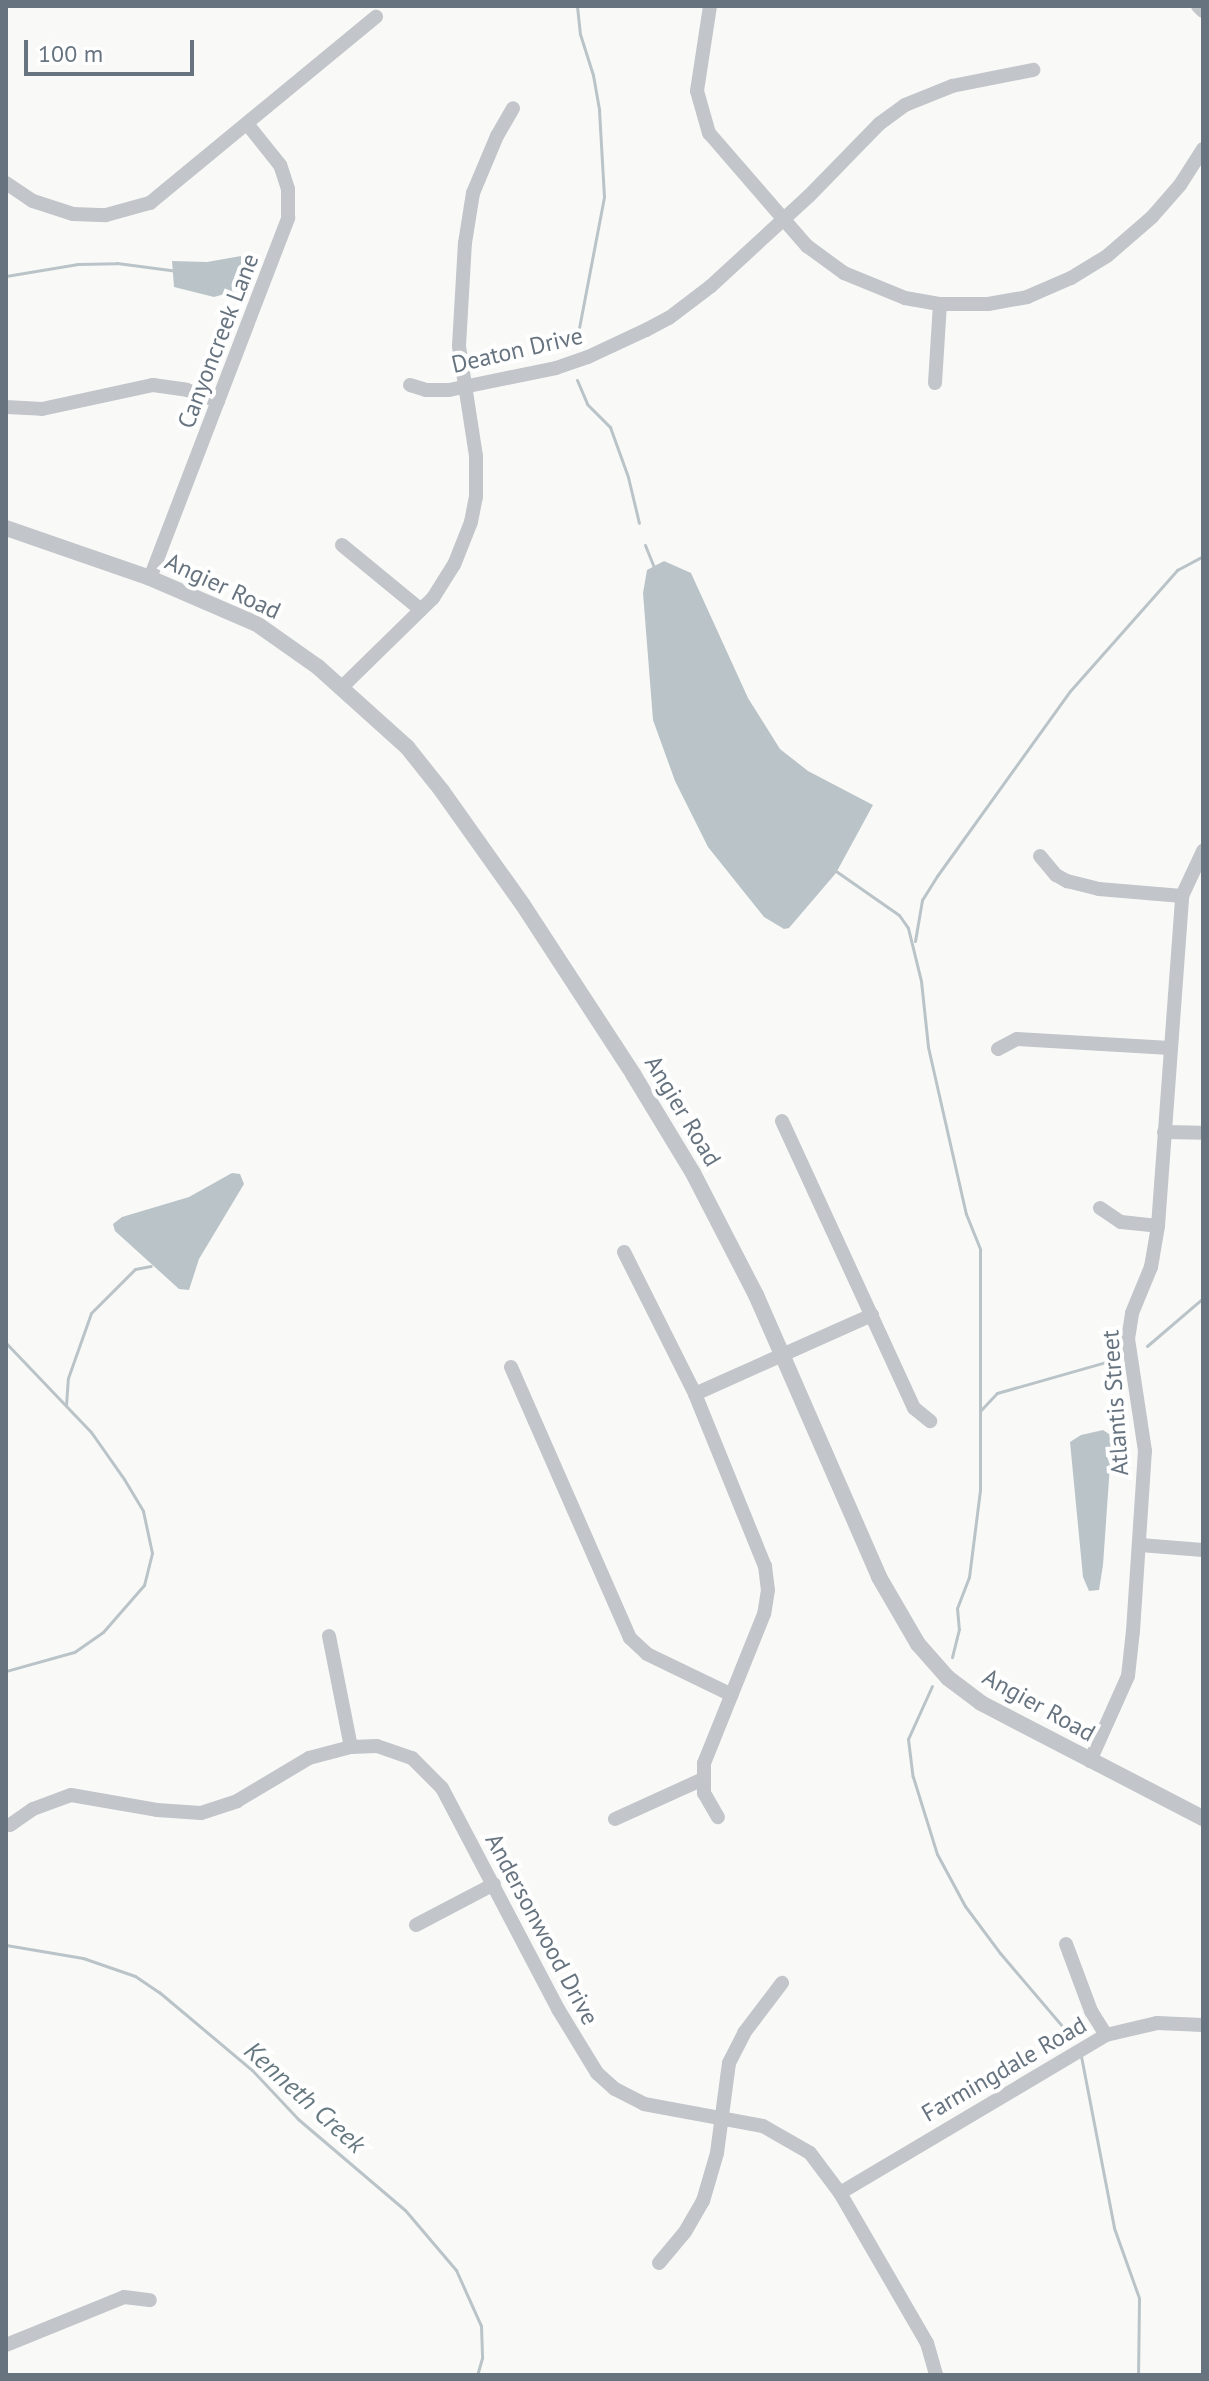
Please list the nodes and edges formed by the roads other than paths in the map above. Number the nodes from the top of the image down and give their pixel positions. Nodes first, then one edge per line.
1 (710, 6) edge
2 (1198, 6) edge
3 (1203, 11) edge
4 (376, 17) dead end
5 (1033, 70) dead end
6 (513, 108) dead end
7 (248, 125) junction
8 (1203, 149) edge
9 (6, 183) edge
10 (782, 221) junction
11 (940, 304) junction
12 (935, 383) dead end
13 (410, 385) dead end
14 (463, 388) junction
15 (218, 401) junction
16 (6, 407) edge
17 (6, 528) edge
18 (342, 545) dead end
19 (150, 578) junction
20 (421, 610) junction
21 (342, 687) junction
22 (1203, 851) edge
23 (1040, 856) dead end
24 (1182, 896) junction
25 (1170, 1048) junction
26 (998, 1049) dead end
27 (782, 1121) dead end
28 (1164, 1132) junction
29 (1203, 1133) edge
30 (1100, 1208) dead end
31 (1158, 1226) junction
32 (624, 1252) dead end
33 (872, 1315) junction
34 (783, 1355) junction
35 (511, 1367) dead end
36 (695, 1394) junction
37 (930, 1421) dead end
38 (1140, 1545) junction
39 (1203, 1550) edge
40 (329, 1636) dead end
41 (732, 1695) junction
42 (351, 1747) junction
43 (1090, 1761) junction
44 (703, 1779) junction
45 (718, 1817) dead end
46 (1203, 1818) edge
47 (615, 1819) dead end
48 (10, 1825) dead end
49 (494, 1884) junction
50 (416, 1925) dead end
51 (1066, 1944) dead end
52 (782, 1983) dead end
53 (1203, 2025) edge
54 (1106, 2035) junction
55 (722, 2117) junction
56 (840, 2193) junction
57 (659, 2263) dead end
58 (150, 2300) dead end
59 (6, 2345) edge
60 (936, 2375) edge

1 - 10 street
2 - 3 street
4 - 7 street
5 - 10 street, Deaton Drive
6 - 14 street
7 - 9 street
7 - 15 street, Canyoncreek Lane
8 - 11 street
10 - 11 street
10 - 14 street, Deaton Drive
11 - 12 street
13 - 14 street, Deaton Drive
14 - 20 street
15 - 16 street
15 - 19 street, Canyoncreek Lane
17 - 19 street, Angier Road
18 - 20 street
19 - 21 street, Angier Road
20 - 21 street
21 - 34 street, Angier Road
22 - 24 street, Atlantis Street
23 - 24 street
24 - 25 street, Atlantis Street
25 - 26 street
25 - 28 street, Atlantis Street
27 - 33 street
28 - 29 street
28 - 31 street, Atlantis Street
30 - 31 street
31 - 38 street, Atlantis Street
32 - 36 street
33 - 34 street
33 - 37 street
34 - 36 street
34 - 43 street, Angier Road
35 - 41 street
36 - 41 street
38 - 39 street
38 - 43 street, Atlantis Street
40 - 42 street
41 - 44 street
42 - 48 street, Andersonwood Drive
42 - 49 street, Andersonwood Drive
43 - 46 street, Angier Road
44 - 45 street
44 - 47 street
49 - 50 street
49 - 55 street, Andersonwood Drive
51 - 54 street
52 - 55 street
53 - 54 street, Farmingdale Road
54 - 56 street, Farmingdale Road
55 - 56 street, Andersonwood Drive
55 - 57 street
56 - 60 street, Andersonwood Drive
58 - 59 street

